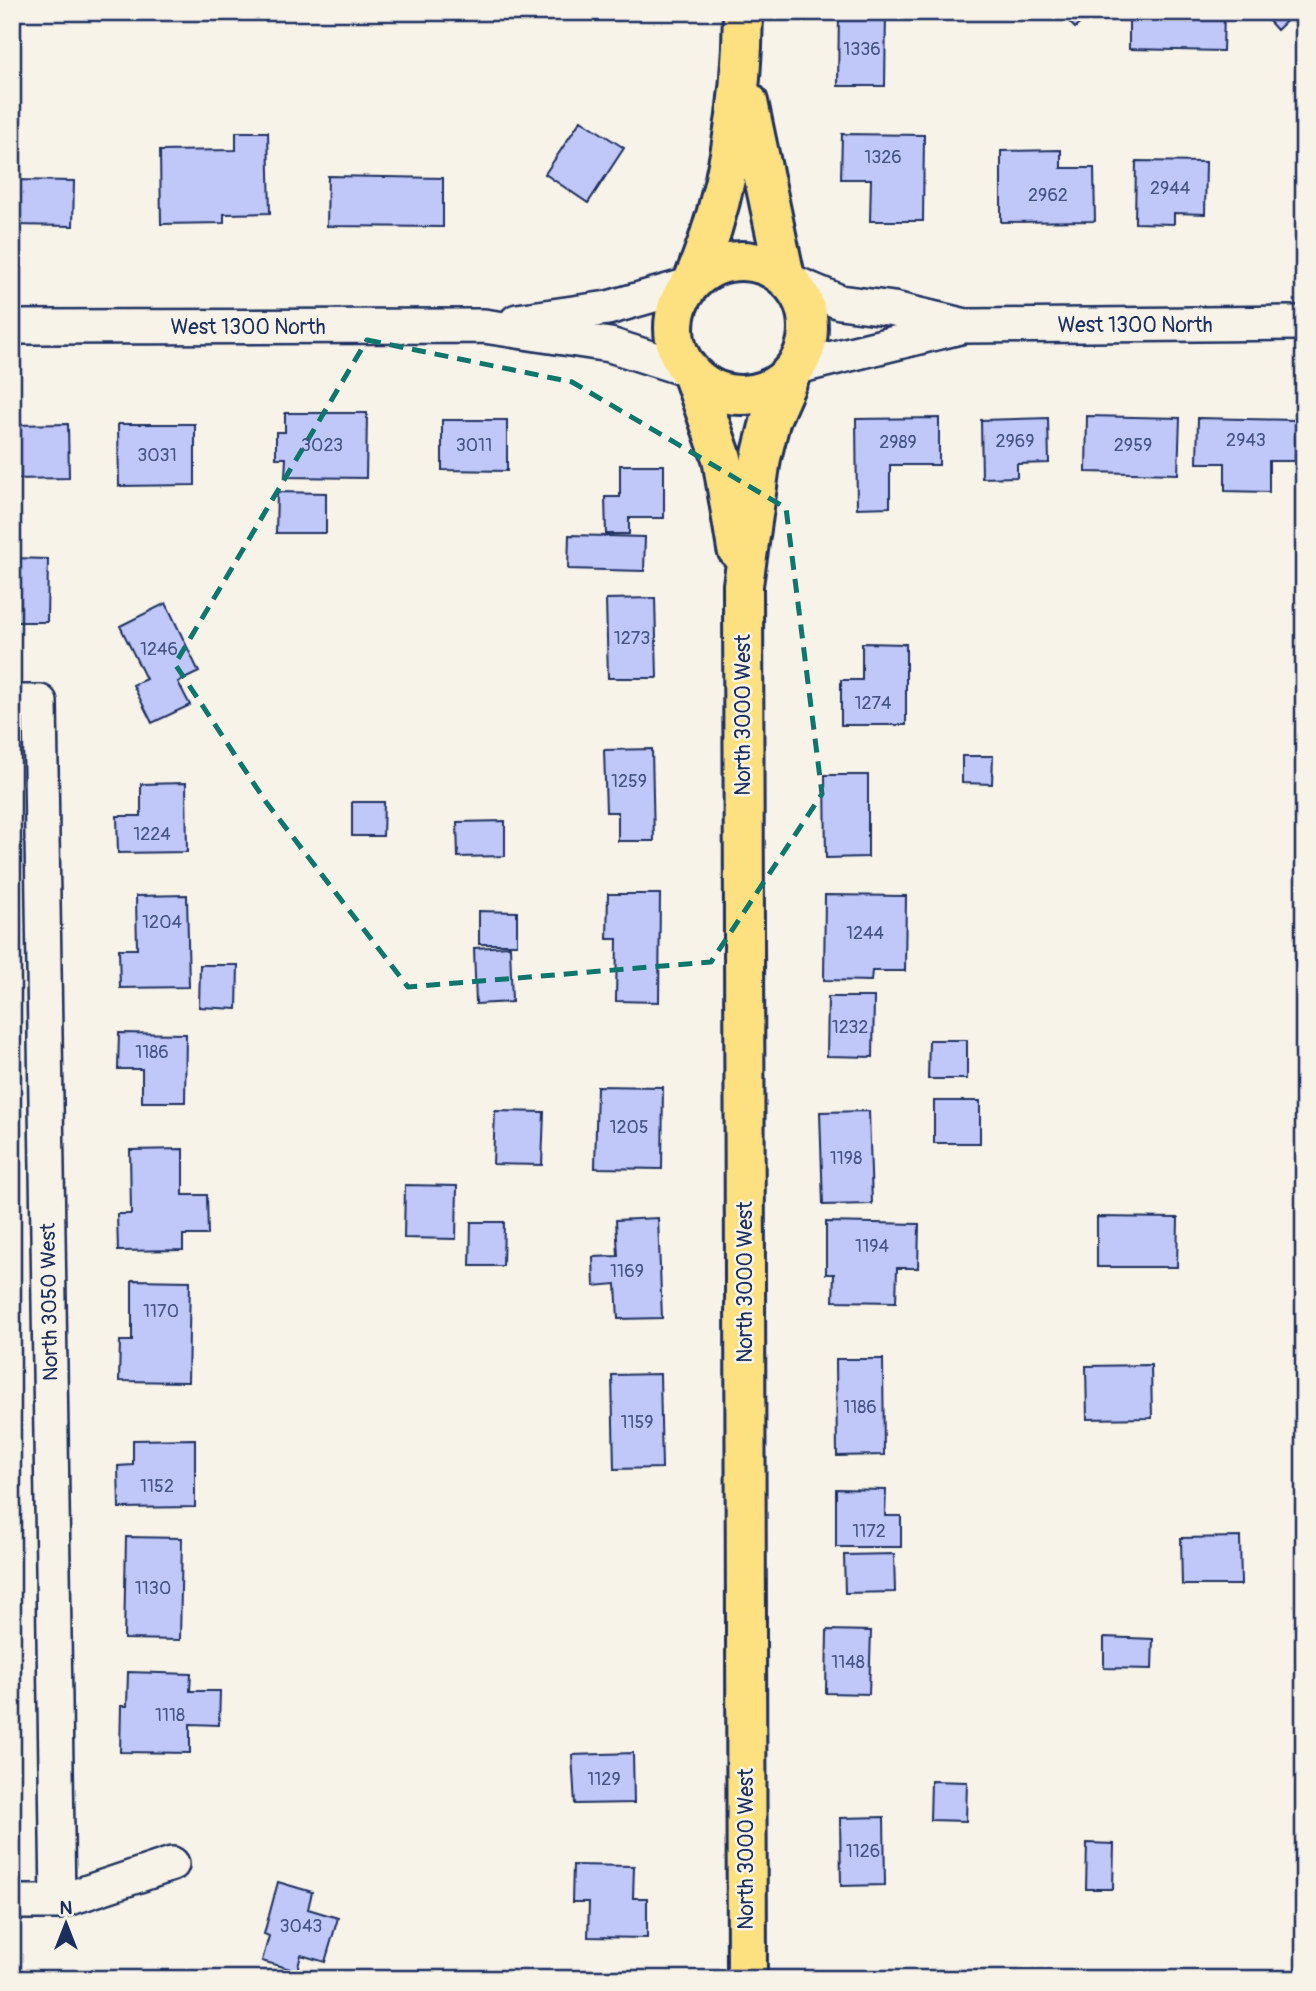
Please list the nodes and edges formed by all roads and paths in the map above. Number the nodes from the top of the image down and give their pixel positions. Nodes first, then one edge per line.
1 (743, 12) edge
2 (742, 69) junction
3 (787, 279) junction
4 (692, 282) junction
5 (1304, 323) edge
6 (484, 326) junction
7 (966, 326) junction
8 (12, 327) edge
9 (793, 371) junction
10 (691, 373) junction
11 (743, 585) junction
12 (26, 702) edge
13 (172, 1864) dead end
14 (12, 1902) edge
15 (58, 1902) junction
16 (747, 1979) edge

1 - 2 main road
2 - 3 main road
2 - 4 main road
3 - 4 main road
3 - 7 street, West 1300 North
3 - 9 main road
4 - 6 street, West 1300 North
4 - 10 main road
5 - 7 street, West 1300 North
6 - 8 street, West 1300 North
6 - 10 street, West 1300 North
7 - 9 street, West 1300 North
9 - 10 main road
9 - 11 main road, North 3000 West
10 - 11 main road, North 3000 West
11 - 16 main road, North 3000 West
12 - 15 street, North 3050 West
13 - 15 street
14 - 15 street

